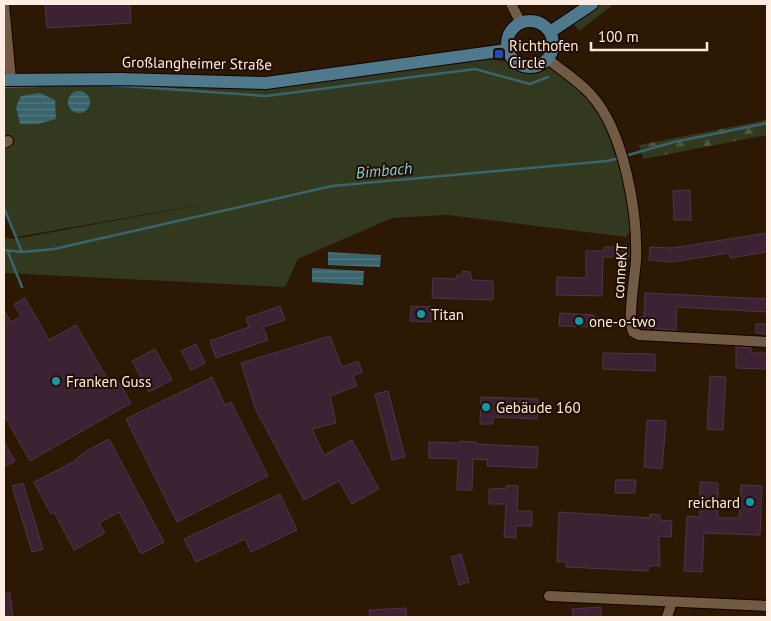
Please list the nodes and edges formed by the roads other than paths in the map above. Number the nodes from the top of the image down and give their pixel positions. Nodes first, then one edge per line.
1 (4, 4) edge
2 (511, 4) edge
3 (592, 4) edge
4 (521, 22) junction
5 (550, 32) junction
6 (507, 50) junction
7 (548, 59) junction
8 (7, 80) edge
9 (767, 342) edge
10 (549, 596) dead end
11 (672, 602) junction
12 (767, 606) edge
13 (667, 617) edge

1 - 8 street
2 - 4 street
3 - 5 main road
4 - 5 main road
4 - 6 main road
5 - 7 main road
6 - 7 main road
6 - 8 main road, Großlangheimer Straße
7 - 9 street, conneKT
10 - 11 street
11 - 12 street
11 - 13 street

